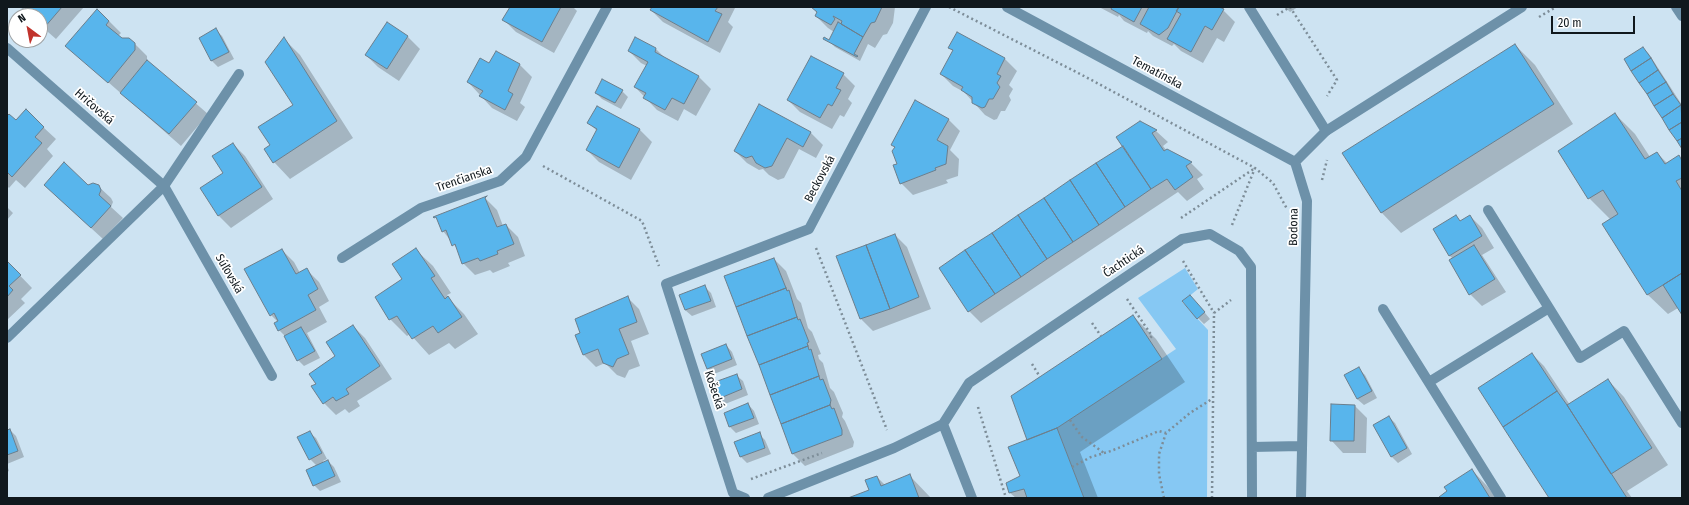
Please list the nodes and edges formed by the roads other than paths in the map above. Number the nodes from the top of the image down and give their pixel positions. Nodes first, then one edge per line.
1 (607, 7) edge
2 (926, 7) edge
3 (1007, 7) edge
4 (1249, 7) edge
5 (1522, 7) edge
6 (1676, 7) edge
7 (1682, 16) edge
8 (7, 48) edge
9 (239, 74) dead end
10 (1326, 131) junction
11 (1295, 162) junction
12 (164, 186) junction
13 (1488, 210) dead end
14 (342, 258) dead end
15 (666, 284) joint
16 (1549, 308) junction
17 (1383, 309) dead end
18 (7, 338) edge
19 (272, 376) dead end
20 (1429, 382) junction
21 (1682, 423) edge
22 (943, 424) junction
23 (1301, 446) junction
24 (1252, 447) junction
25 (745, 498) edge
26 (768, 498) edge
27 (972, 498) edge
28 (1252, 498) edge
29 (1301, 498) edge
30 (1501, 498) edge

1 - 14 street, Trenčianska
2 - 15 street, Beckovská
3 - 11 street, Tematínska
4 - 10 street
5 - 10 street
6 - 7 street
8 - 12 street, Hričovská
9 - 12 street
10 - 11 street
11 - 23 street, Bodona
12 - 18 street
12 - 19 street, Súľovská
13 - 16 street
15 - 25 street, Košecká
16 - 20 street
16 - 21 street
17 - 20 street
20 - 30 street
22 - 24 street, Čachtická
22 - 26 street
22 - 27 street
23 - 24 street
23 - 29 street, Bodona
24 - 28 street, Čachtická

